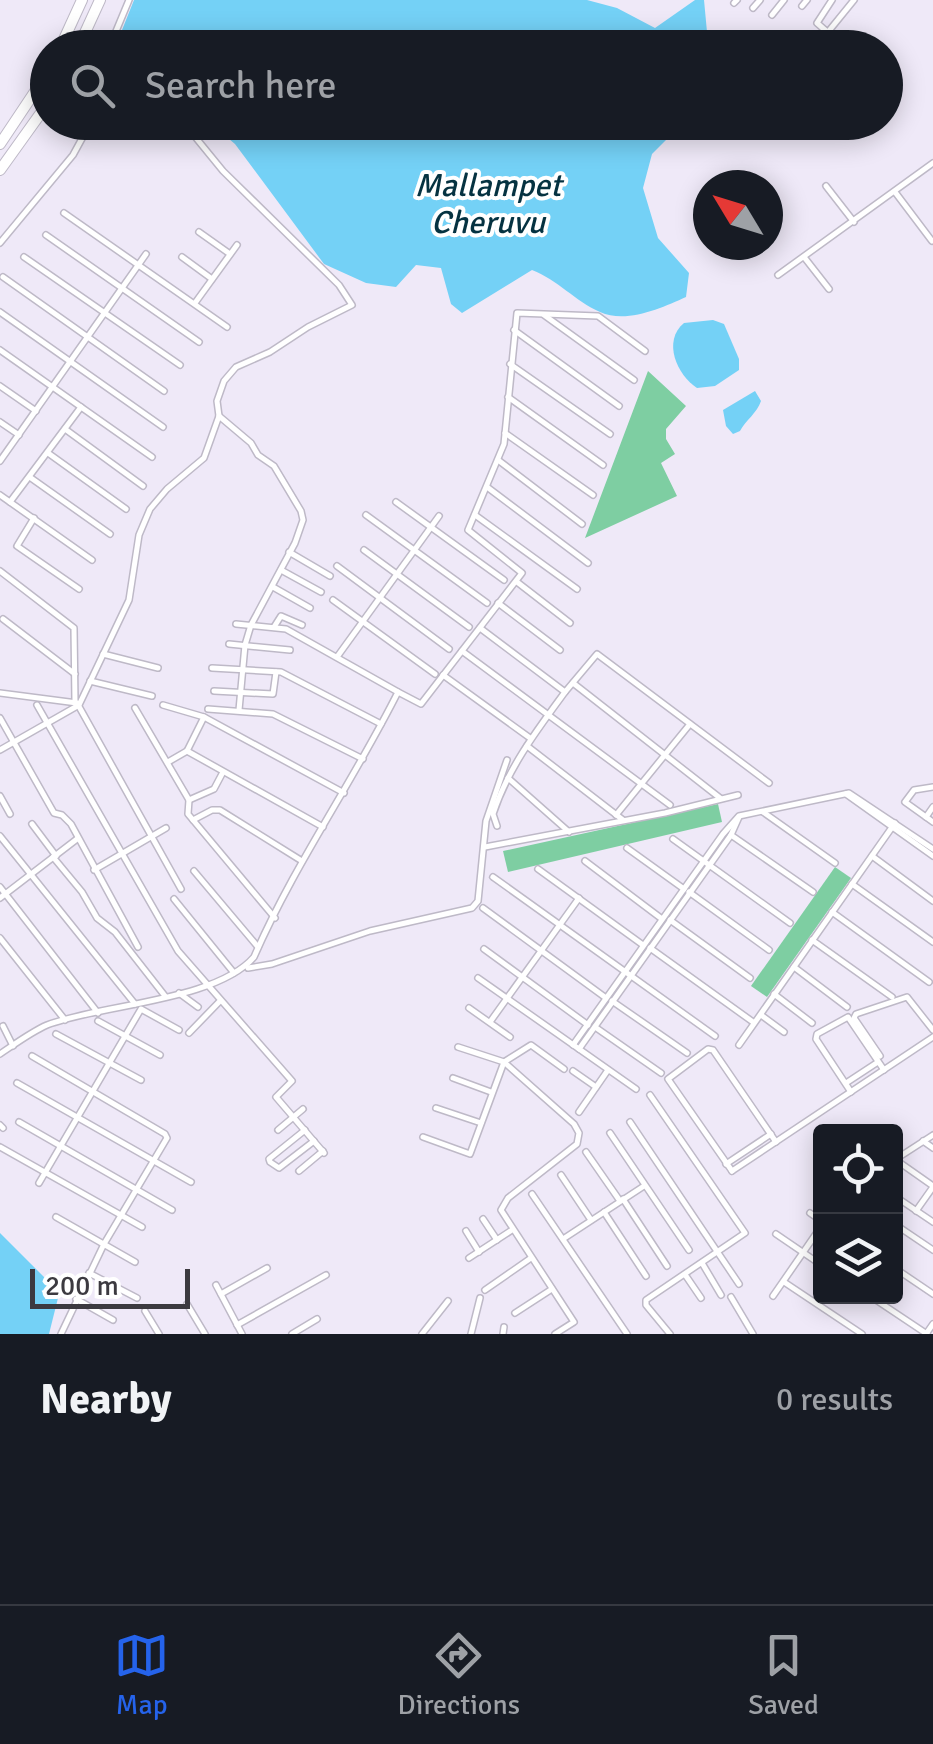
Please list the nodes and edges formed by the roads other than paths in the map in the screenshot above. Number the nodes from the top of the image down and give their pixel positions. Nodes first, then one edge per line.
1 (82, 0) edge
2 (100, 0) edge
3 (129, 0) edge
4 (760, 0) edge
5 (784, 0) edge
6 (807, 0) edge
7 (832, 0) edge
8 (854, 0) edge
9 (802, 6) dead end
10 (753, 8) dead end
11 (772, 15) dead end
12 (68, 30) edge
13 (86, 30) edge
14 (115, 30) edge
15 (824, 30) edge
16 (830, 30) edge
17 (30, 99) edge
18 (30, 128) edge
19 (81, 140) edge
20 (198, 140) edge
21 (0, 144) edge
22 (933, 163) edge
23 (0, 170) edge
24 (826, 186) dead end
25 (896, 192) junction
26 (64, 213) dead end
27 (854, 222) junction
28 (199, 232) dead end
29 (46, 235) dead end
30 (932, 241) edge
31 (0, 243) edge
32 (237, 245) dead end
33 (146, 254) dead end
34 (230, 254) junction
35 (24, 257) dead end
36 (182, 257) dead end
37 (804, 257) junction
38 (139, 264) junction
39 (778, 276) dead end
40 (3, 277) dead end
41 (212, 278) junction
42 (121, 289) junction
43 (829, 290) dead end
44 (194, 303) junction
45 (0, 312) edge
46 (105, 312) junction
47 (542, 314) junction
48 (228, 327) dead end
49 (514, 330) junction
50 (87, 338) junction
51 (199, 342) dead end
52 (0, 350) edge
53 (646, 351) dead end
54 (71, 361) junction
55 (510, 364) junction
56 (180, 365) dead end
57 (634, 380) dead end
58 (0, 386) edge
59 (52, 387) junction
60 (164, 391) dead end
61 (508, 396) junction
62 (619, 406) dead end
63 (80, 407) junction
64 (36, 411) junction
65 (219, 416) junction
66 (0, 422) edge
67 (163, 426) dead end
68 (65, 429) junction
69 (505, 433) junction
70 (610, 434) dead end
71 (19, 435) junction
72 (48, 453) junction
73 (152, 457) dead end
74 (498, 460) junction
75 (0, 461) edge
76 (603, 465) dead end
77 (30, 478) junction
78 (143, 486) dead end
79 (487, 487) junction
80 (0, 495) edge
81 (593, 495) dead end
82 (10, 502) junction
83 (396, 502) dead end
84 (126, 509) dead end
85 (366, 515) dead end
86 (475, 515) junction
87 (439, 516) dead end
88 (34, 518) junction
89 (582, 524) dead end
90 (431, 527) junction
91 (110, 534) dead end
92 (364, 550) dead end
93 (414, 550) junction
94 (289, 552) junction
95 (92, 560) dead end
96 (588, 562) dead end
97 (338, 566) dead end
98 (281, 570) junction
99 (0, 572) edge
100 (397, 573) junction
101 (330, 576) dead end
102 (504, 580) dead end
103 (516, 581) junction
104 (273, 587) junction
105 (79, 589) dead end
106 (577, 589) dead end
107 (321, 592) dead end
108 (379, 598) junction
109 (333, 600) dead end
110 (487, 603) dead end
111 (498, 604) junction
112 (310, 608) dead end
113 (3, 619) dead end
114 (362, 620) junction
115 (570, 623) dead end
116 (236, 624) dead end
117 (251, 624) junction
118 (302, 626) dead end
119 (274, 627) junction
120 (469, 627) dead end
121 (480, 628) junction
122 (228, 644) dead end
123 (244, 645) junction
124 (448, 649) dead end
125 (290, 650) dead end
126 (560, 650) dead end
127 (462, 651) junction
128 (104, 654) junction
129 (337, 657) junction
130 (158, 668) dead end
131 (212, 668) dead end
132 (242, 670) junction
133 (276, 671) junction
134 (75, 674) junction
135 (435, 674) dead end
136 (443, 675) junction
137 (90, 681) junction
138 (572, 683) junction
139 (214, 691) dead end
140 (239, 692) junction
141 (398, 692) junction
142 (565, 692) junction
143 (0, 693) edge
144 (152, 696) dead end
145 (77, 703) junction
146 (38, 705) dead end
147 (163, 705) dead end
148 (135, 708) dead end
149 (208, 709) dead end
150 (239, 710) junction
151 (548, 715) junction
152 (204, 717) junction
153 (0, 718) edge
154 (49, 723) junction
155 (382, 724) junction
156 (690, 724) junction
157 (531, 738) junction
158 (14, 742) junction
159 (527, 746) junction
160 (0, 750) edge
161 (186, 751) junction
162 (665, 755) junction
163 (363, 759) junction
164 (507, 760) dead end
165 (168, 762) junction
166 (223, 772) junction
167 (508, 778) junction
168 (769, 783) dead end
169 (642, 784) junction
170 (933, 787) edge
171 (344, 793) junction
172 (738, 795) dead end
173 (0, 796) edge
174 (721, 799) junction
175 (188, 800) junction
176 (670, 805) dead end
177 (933, 807) edge
178 (763, 812) junction
179 (10, 814) dead end
180 (616, 815) junction
181 (739, 816) junction
182 (926, 817) junction
183 (193, 820) junction
184 (624, 821) junction
185 (933, 822) edge
186 (32, 824) dead end
187 (894, 825) junction
188 (497, 826) dead end
189 (323, 827) junction
190 (166, 828) dead end
191 (569, 832) junction
192 (730, 834) junction
193 (0, 836) edge
194 (152, 836) junction
195 (673, 838) dead end
196 (77, 839) junction
197 (486, 848) junction
198 (628, 848) dead end
199 (933, 852) edge
200 (122, 853) junction
201 (54, 856) junction
202 (872, 856) junction
203 (584, 860) dead end
204 (302, 861) junction
205 (706, 862) junction
206 (835, 863) dead end
207 (538, 869) dead end
208 (94, 870) junction
209 (194, 871) dead end
210 (30, 875) junction
211 (493, 877) dead end
212 (852, 884) junction
213 (0, 888) edge
214 (182, 890) dead end
215 (687, 890) junction
216 (812, 892) dead end
217 (3, 896) edge
218 (580, 898) junction
219 (174, 899) dead end
220 (933, 901) edge
221 (483, 908) dead end
222 (832, 912) junction
223 (275, 918) junction
224 (666, 919) junction
225 (790, 923) dead end
226 (560, 925) junction
227 (0, 938) edge
228 (812, 940) junction
229 (933, 942) edge
230 (647, 946) junction
231 (138, 947) dead end
232 (258, 947) junction
233 (484, 949) dead end
234 (769, 950) dead end
235 (542, 951) junction
236 (794, 967) junction
237 (244, 968) junction
238 (234, 973) junction
239 (628, 974) junction
240 (524, 977) junction
241 (478, 978) dead end
242 (750, 978) dead end
243 (929, 982) dead end
244 (206, 986) junction
245 (179, 993) junction
246 (774, 994) junction
247 (165, 996) junction
248 (892, 997) dead end
249 (508, 998) junction
250 (609, 999) junction
251 (220, 1002) junction
252 (134, 1004) junction
253 (198, 1006) dead end
254 (847, 1006) dead end
255 (469, 1008) dead end
256 (98, 1012) junction
257 (761, 1015) junction
258 (65, 1020) junction
259 (98, 1021) dead end
260 (490, 1022) junction
261 (812, 1022) dead end
262 (754, 1023) junction
263 (3, 1026) dead end
264 (591, 1026) junction
265 (178, 1030) dead end
266 (784, 1032) dead end
267 (189, 1033) dead end
268 (56, 1034) dead end
269 (933, 1034) edge
270 (124, 1036) junction
271 (715, 1036) dead end
272 (510, 1037) dead end
273 (739, 1045) dead end
274 (13, 1046) junction
275 (458, 1046) dead end
276 (576, 1047) junction
277 (686, 1053) dead end
278 (0, 1054) edge
279 (160, 1054) dead end
280 (32, 1056) dead end
281 (879, 1059) junction
282 (109, 1062) junction
283 (504, 1062) junction
284 (564, 1069) dead end
285 (608, 1070) junction
286 (884, 1070) junction
287 (573, 1071) dead end
288 (660, 1074) dead end
289 (453, 1078) dead end
290 (142, 1080) dead end
291 (17, 1083) dead end
292 (846, 1083) junction
293 (596, 1087) junction
294 (92, 1089) junction
295 (636, 1089) dead end
296 (491, 1092) junction
297 (852, 1092) junction
298 (650, 1095) dead end
299 (436, 1108) dead end
300 (303, 1109) dead end
301 (579, 1112) dead end
302 (76, 1117) junction
303 (294, 1118) junction
304 (18, 1122) dead end
305 (630, 1122) dead end
306 (481, 1123) junction
307 (278, 1130) dead end
308 (304, 1130) junction
309 (610, 1134) dead end
310 (771, 1134) junction
311 (933, 1135) edge
312 (423, 1138) dead end
313 (314, 1141) junction
314 (923, 1141) junction
315 (776, 1142) junction
316 (60, 1145) junction
317 (0, 1147) edge
318 (933, 1148) edge
319 (586, 1152) dead end
320 (903, 1155) edge
321 (154, 1162) junction
322 (726, 1164) junction
323 (903, 1165) edge
324 (298, 1171) dead end
325 (45, 1172) junction
326 (561, 1175) dead end
327 (191, 1182) dead end
328 (39, 1183) dead end
329 (644, 1186) junction
330 (933, 1186) edge
331 (136, 1190) junction
332 (532, 1194) dead end
333 (622, 1200) junction
334 (903, 1203) edge
335 (172, 1210) dead end
336 (916, 1211) junction
337 (604, 1212) junction
338 (810, 1213) dead end
339 (121, 1215) junction
340 (813, 1215) edge
341 (56, 1217) dead end
342 (483, 1218) dead end
343 (591, 1220) junction
344 (933, 1222) edge
345 (142, 1227) dead end
346 (512, 1230) junction
347 (903, 1230) edge
348 (466, 1231) dead end
349 (776, 1234) dead end
350 (563, 1239) junction
351 (813, 1239) edge
352 (497, 1240) junction
353 (104, 1244) junction
354 (689, 1250) dead end
355 (933, 1250) edge
356 (719, 1251) junction
357 (479, 1252) junction
358 (804, 1253) junction
359 (469, 1258) dead end
360 (531, 1258) junction
361 (813, 1259) edge
362 (135, 1262) dead end
363 (702, 1263) junction
364 (667, 1266) dead end
365 (266, 1268) dead end
366 (89, 1273) junction
367 (685, 1274) junction
368 (903, 1274) edge
369 (326, 1275) dead end
370 (646, 1276) dead end
371 (784, 1282) junction
372 (739, 1284) dead end
373 (216, 1286) dead end
374 (552, 1289) junction
375 (486, 1290) dead end
376 (221, 1294) junction
377 (933, 1294) edge
378 (720, 1295) dead end
379 (773, 1296) dead end
380 (731, 1297) dead end
381 (137, 1298) dead end
382 (480, 1298) dead end
383 (701, 1298) dead end
384 (76, 1299) junction
385 (448, 1301) dead end
386 (187, 1304) dead end
387 (882, 1304) edge
388 (145, 1310) dead end
389 (515, 1313) dead end
390 (317, 1319) dead end
391 (113, 1320) dead end
392 (236, 1324) junction
393 (933, 1324) edge
394 (62, 1332) edge
395 (240, 1333) edge
396 (70, 1334) edge
397 (159, 1334) edge
398 (205, 1334) edge
399 (292, 1334) edge
400 (422, 1334) edge
401 (471, 1334) edge
402 (556, 1334) edge
403 (627, 1334) edge
404 (670, 1334) edge
405 (753, 1334) edge
406 (862, 1334) edge
407 (926, 1334) edge

1 - 12 highway
2 - 13 highway
3 - 14 street
4 - 10 street
5 - 11 street
6 - 9 street
7 - 15 street
8 - 16 street
17 - 21 highway
18 - 23 highway
19 - 31 street
20 - 65 street
22 - 25 street
24 - 27 street
25 - 27 street
25 - 30 street
26 - 38 street
27 - 37 street
28 - 34 street
29 - 42 street
32 - 34 street
33 - 38 street
34 - 41 street
35 - 46 street
36 - 41 street
37 - 39 street
37 - 43 street
38 - 42 street
38 - 44 street
40 - 50 street
41 - 44 street
42 - 46 street
42 - 51 street
44 - 48 street
45 - 54 street
46 - 50 street
46 - 56 street
47 - 49 street
47 - 53 street
47 - 57 street
49 - 55 street
49 - 62 street
50 - 54 street
50 - 60 street
52 - 59 street
54 - 59 street
54 - 67 street
55 - 61 street
55 - 70 street
58 - 64 street
59 - 63 street
59 - 64 street
61 - 69 street
61 - 76 street
63 - 68 street
63 - 73 street
64 - 71 street
65 - 94 street
65 - 128 street
66 - 71 street
68 - 72 street
68 - 78 street
69 - 74 street
69 - 81 street
71 - 75 street
72 - 77 street
72 - 84 street
74 - 79 street
74 - 89 street
77 - 82 street
77 - 91 street
79 - 86 street
79 - 96 street
80 - 82 street
82 - 88 street
83 - 90 street
85 - 93 street
86 - 103 street
86 - 106 street
87 - 90 street
88 - 95 street
88 - 105 street
90 - 93 street
90 - 102 street
92 - 100 street
93 - 100 street
93 - 110 street
94 - 98 street
94 - 101 street
97 - 108 street
98 - 104 street
98 - 107 street
99 - 134 street
100 - 108 street
100 - 120 street
103 - 111 street
103 - 115 street
104 - 112 street
104 - 117 street
108 - 114 street
108 - 124 street
109 - 114 street
111 - 121 street
111 - 126 street
113 - 134 street
114 - 129 street
114 - 135 street
116 - 117 street
117 - 119 street
117 - 123 street
118 - 119 street
119 - 129 street
121 - 127 street
121 - 142 street
122 - 123 street
123 - 125 street
123 - 132 street
127 - 136 street
127 - 151 street
128 - 130 street
128 - 137 street
129 - 141 street
131 - 132 street
132 - 133 street
132 - 140 street
133 - 140 street
133 - 155 street
134 - 145 street
136 - 141 street
136 - 157 street
137 - 144 street
137 - 145 street
138 - 142 street
138 - 156 street
138 - 162 street
139 - 140 street
140 - 150 street
141 - 155 street
142 - 151 street
143 - 145 street
145 - 154 street
145 - 194 street
146 - 154 street
147 - 152 street
148 - 165 street
149 - 150 street
150 - 163 street
151 - 157 street
151 - 169 street
152 - 161 street
152 - 171 street
153 - 158 street
154 - 158 street
154 - 200 street
155 - 163 street
156 - 162 street
156 - 168 street
157 - 159 street
158 - 160 street
158 - 196 street
159 - 167 street
159 - 180 street
161 - 165 street
161 - 166 street
162 - 169 street
162 - 174 street
163 - 171 street
164 - 197 street
165 - 175 street
166 - 175 street
166 - 189 street
167 - 188 street
167 - 191 street
169 - 176 street
169 - 180 street
170 - 182 street
171 - 189 street
172 - 174 street
173 - 179 street
174 - 184 street
175 - 183 street
177 - 182 street
178 - 181 street
178 - 187 street
178 - 206 street
180 - 184 street
181 - 192 street
181 - 205 street
182 - 185 street
183 - 204 street
183 - 223 street
184 - 191 street
186 - 201 street
187 - 199 street
187 - 202 street
189 - 204 street
190 - 194 street
191 - 197 street
192 - 205 street
192 - 216 street
193 - 210 street
194 - 200 street
194 - 214 street
195 - 205 street
196 - 201 street
196 - 208 street
197 - 237 street
198 - 215 street
200 - 208 street
200 - 244 street
201 - 210 street
201 - 247 street
202 - 212 street
202 - 220 street
203 - 224 street
204 - 223 street
205 - 215 street
205 - 225 street
207 - 218 street
208 - 231 street
209 - 232 street
210 - 217 street
210 - 252 street
211 - 226 street
212 - 222 street
212 - 229 street
213 - 217 street
215 - 224 street
215 - 234 street
217 - 256 street
218 - 226 street
218 - 230 street
219 - 238 street
221 - 235 street
222 - 228 street
222 - 243 street
223 - 232 street
224 - 230 street
224 - 242 street
226 - 235 street
226 - 239 street
227 - 258 street
228 - 236 street
228 - 248 street
230 - 239 street
230 - 262 street
232 - 237 street
233 - 240 street
235 - 240 street
235 - 250 street
236 - 246 street
236 - 254 street
237 - 238 street
238 - 244 street
239 - 250 street
239 - 271 street
240 - 249 street
240 - 264 street
241 - 249 street
244 - 245 street
244 - 251 street
245 - 247 street
245 - 253 street
246 - 257 street
246 - 261 street
247 - 252 street
249 - 260 street
249 - 276 street
250 - 264 street
250 - 277 street
251 - 267 street
251 - 303 street
252 - 256 street
255 - 260 street
256 - 258 street
257 - 262 street
257 - 266 street
258 - 274 street
259 - 270 street
260 - 272 street
262 - 273 street
263 - 274 street
264 - 276 street
264 - 288 street
265 - 270 street
268 - 282 street
269 - 281 street
269 - 286 street
270 - 279 street
270 - 282 street
274 - 278 street
275 - 283 street
276 - 285 street
280 - 294 street
281 - 286 street
281 - 292 street
281 - 292 street
282 - 290 street
282 - 294 street
283 - 284 street
283 - 296 street
283 - 346 street
285 - 293 street
285 - 295 street
286 - 297 street
287 - 293 street
289 - 296 street
291 - 302 street
292 - 297 street
293 - 301 street
294 - 302 street
294 - 321 street
296 - 306 street
297 - 315 street
298 - 356 street
299 - 306 street
300 - 303 street
302 - 316 street
302 - 321 street
303 - 307 street
303 - 308 street
304 - 316 street
305 - 356 street
306 - 312 street
308 - 313 street
308 - 313 street
309 - 329 street
310 - 315 street
310 - 322 street
310 - 322 street
311 - 314 street
313 - 324 street
314 - 318 street
314 - 320 street
315 - 322 street
316 - 325 street
316 - 331 street
317 - 325 street
319 - 333 street
321 - 327 street
321 - 331 street
323 - 330 street
325 - 328 street
325 - 339 street
326 - 343 street
329 - 333 street
329 - 354 street
330 - 336 street
331 - 335 street
331 - 339 street
332 - 350 street
333 - 337 street
333 - 364 street
334 - 336 street
336 - 344 street
337 - 343 street
337 - 370 street
338 - 340 street
339 - 345 street
339 - 353 street
341 - 353 street
342 - 352 street
343 - 350 street
346 - 352 street
346 - 360 street
347 - 355 street
348 - 357 street
349 - 358 street
350 - 403 street
351 - 358 street
352 - 357 street
353 - 362 street
353 - 366 street
356 - 363 street
356 - 372 street
357 - 359 street
358 - 361 street
358 - 371 street
360 - 374 street
360 - 375 street
363 - 367 street
363 - 378 street
365 - 376 street
366 - 381 street
366 - 384 street
367 - 383 street
367 - 404 street
368 - 377 street
369 - 392 street
371 - 379 street
371 - 406 street
373 - 376 street
374 - 389 street
374 - 402 street
376 - 392 street
380 - 405 street
382 - 401 street
384 - 391 street
384 - 394 street
385 - 400 street
386 - 398 street
387 - 407 street
388 - 397 street
390 - 399 street
392 - 395 street
393 - 407 street
394 - 396 street

